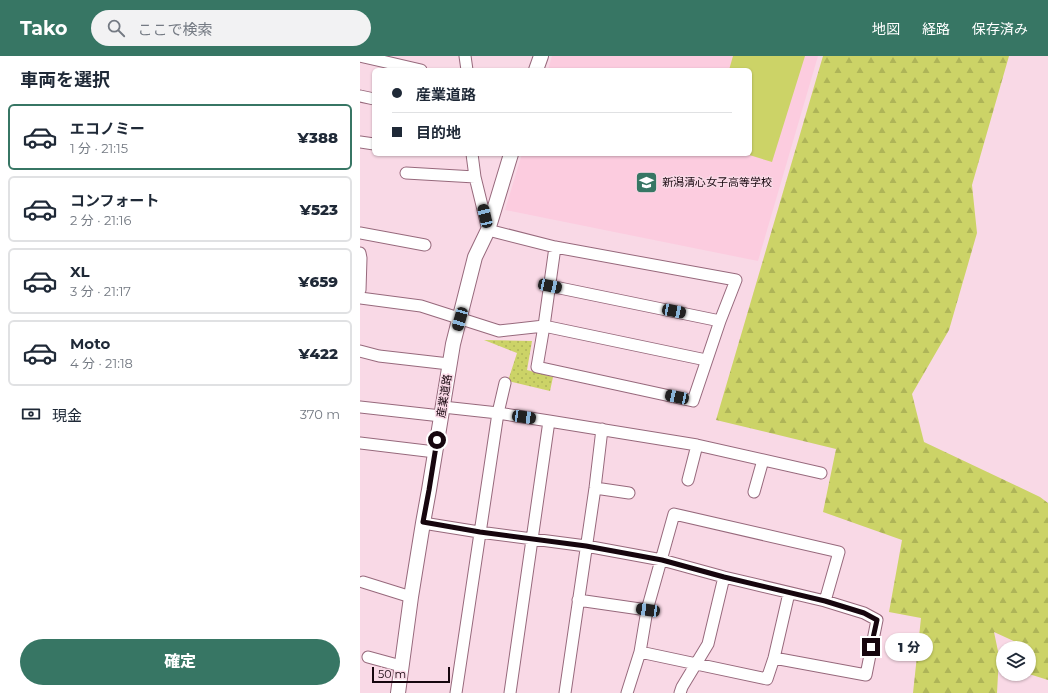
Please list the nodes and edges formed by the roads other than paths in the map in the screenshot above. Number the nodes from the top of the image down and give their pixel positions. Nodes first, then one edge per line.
1 (360, 56) edge
2 (465, 56) edge
3 (541, 56) edge
4 (411, 68) edge
5 (467, 68) edge
6 (537, 68) edge
7 (360, 96) edge
8 (372, 99) edge
9 (360, 142) edge
10 (372, 144) edge
11 (472, 156) edge
12 (510, 156) edge
13 (406, 173) dead end
14 (475, 176) junction
15 (488, 230) junction
16 (360, 233) edge
17 (425, 245) dead end
18 (555, 247) junction
19 (360, 253) edge
20 (550, 286) junction
21 (360, 290) edge
22 (360, 298) edge
23 (460, 319) junction
24 (720, 320) junction
25 (544, 326) junction
26 (360, 351) edge
27 (706, 360) junction
28 (449, 364) junction
29 (505, 383) dead end
30 (360, 407) edge
31 (442, 412) junction
32 (498, 413) junction
33 (549, 421) junction
34 (602, 429) junction
35 (360, 443) edge
36 (696, 445) junction
37 (435, 452) junction
38 (763, 460) junction
39 (821, 473) dead end
40 (688, 480) dead end
41 (595, 488) junction
42 (754, 492) dead end
43 (629, 493) dead end
44 (423, 522) junction
45 (480, 532) junction
46 (532, 539) junction
47 (586, 546) junction
48 (662, 560) junction
49 (724, 577) junction
50 (363, 582) dead end
51 (789, 593) junction
52 (411, 597) junction
53 (578, 600) junction
54 (825, 601) junction
55 (648, 610) junction
56 (640, 652) junction
57 (368, 657) dead end
58 (774, 658) junction
59 (696, 664) junction
60 (401, 666) junction
61 (398, 693) edge
62 (456, 693) edge
63 (510, 693) edge
64 (565, 693) edge
65 (627, 693) edge
66 (680, 693) edge

1 - 4 street
2 - 5 street
3 - 6 street
7 - 8 street
9 - 10 street
11 - 14 street
12 - 15 street, 産業道路
13 - 14 street
14 - 15 street
15 - 18 street
15 - 23 street, 産業道路
16 - 17 street
18 - 20 street
18 - 24 street
19 - 21 street
20 - 24 street
20 - 25 street
22 - 23 street
23 - 25 street
23 - 28 street, 産業道路
24 - 27 street
25 - 27 street
25 - 27 street
26 - 28 street
28 - 31 street, 産業道路
29 - 32 street
30 - 31 street
31 - 32 street
31 - 37 street, 産業道路
32 - 33 street
32 - 45 street
33 - 34 street
33 - 46 street
34 - 36 street
34 - 41 street
35 - 37 street
36 - 38 street
36 - 40 street
37 - 44 street, 産業道路
38 - 39 street
38 - 42 street
41 - 43 street
41 - 47 street
44 - 45 street
44 - 52 street, 産業道路
45 - 46 street
45 - 62 street
46 - 47 street
46 - 63 street
47 - 48 street
47 - 53 street
48 - 49 street
48 - 54 street
48 - 55 street
49 - 51 street
49 - 59 street
50 - 52 street
51 - 54 street
51 - 58 street
52 - 60 street, 産業道路
53 - 55 street
53 - 64 street
54 - 58 street
55 - 56 street
56 - 59 street
56 - 65 street
57 - 60 street
58 - 59 street
59 - 66 street
60 - 61 street, 産業道路

